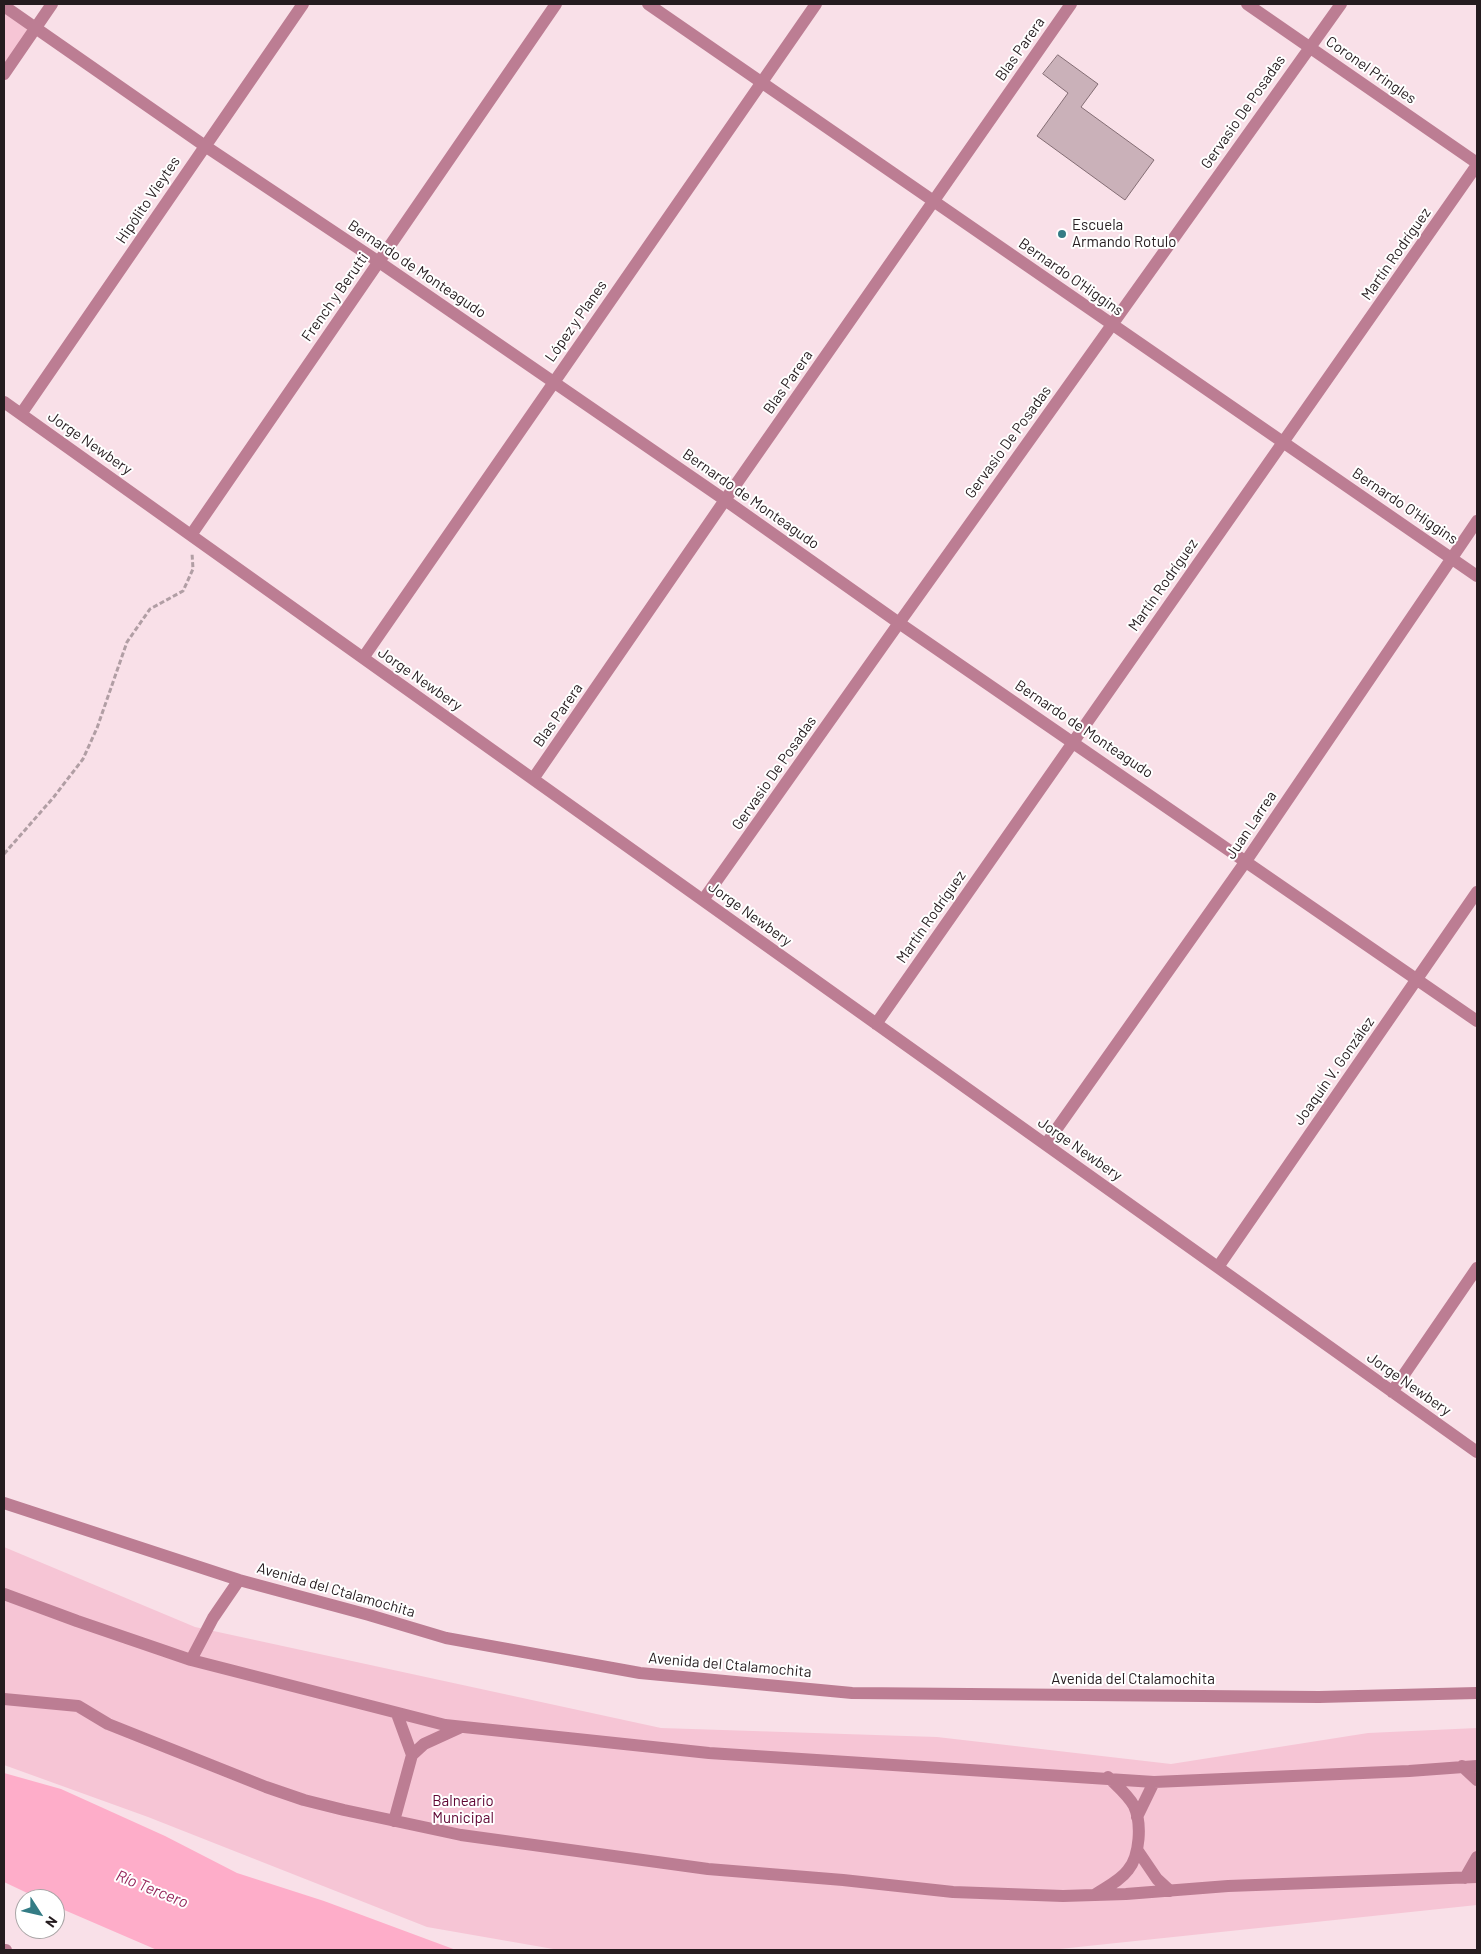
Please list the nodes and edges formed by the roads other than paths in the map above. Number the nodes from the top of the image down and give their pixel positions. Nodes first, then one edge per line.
1 (52, 4) edge
2 (303, 4) edge
3 (556, 4) edge
4 (648, 4) edge
5 (816, 4) edge
6 (1071, 4) edge
7 (1247, 4) edge
8 (1341, 4) edge
9 (4, 6) edge
10 (35, 28) junction
11 (1310, 47) junction
12 (4, 74) edge
13 (762, 82) junction
14 (205, 146) junction
15 (1477, 164) edge
16 (934, 202) junction
17 (379, 262) junction
18 (1112, 325) junction
19 (552, 383) junction
20 (4, 402) edge
21 (21, 414) junction
22 (1283, 443) junction
23 (725, 500) junction
24 (1477, 521) edge
25 (190, 535) junction
26 (1452, 558) junction
27 (1477, 576) edge
28 (899, 623) junction
29 (363, 658) junction
30 (1073, 742) junction
31 (533, 779) junction
32 (1246, 861) junction
33 (1477, 892) edge
34 (704, 900) junction
35 (1417, 979) junction
36 (1477, 1021) edge
37 (876, 1024) junction
38 (1046, 1144) junction
39 (1218, 1267) junction
40 (1477, 1268) edge
41 (1392, 1392) junction
42 (1477, 1452) edge
43 (4, 1503) edge
44 (239, 1580) junction
45 (4, 1594) edge
46 (191, 1660) junction
47 (1477, 1693) edge
48 (4, 1699) edge
49 (397, 1714) junction
50 (463, 1727) junction
51 (412, 1755) junction
52 (1462, 1766) junction
53 (1477, 1766) edge
54 (1108, 1777) junction
55 (1477, 1780) edge
56 (1154, 1782) junction
57 (1137, 1818) junction
58 (394, 1821) junction
59 (1138, 1851) junction
60 (1477, 1857) edge
61 (1471, 1878) edge
62 (1170, 1891) junction
63 (1092, 1896) junction

1 - 10 street
2 - 14 street, Hipólito Vieytes
3 - 17 street, French y Berutti
4 - 13 street, Bernardo O'Higgins
5 - 13 street, López y Planes
6 - 16 street, Blas Parera
7 - 11 street, Coronel Pringles
8 - 11 street, Gervasio De Posadas
9 - 10 street, Bernardo de Monteagudo
10 - 12 street
10 - 14 street, Bernardo de Monteagudo
11 - 15 street, Coronel Pringles
11 - 18 street, Gervasio De Posadas
13 - 16 street, Bernardo O'Higgins
13 - 19 street, López y Planes
14 - 17 street, Bernardo de Monteagudo
14 - 21 street, Hipólito Vieytes
15 - 22 street, Martín Rodríguez
16 - 18 street, Bernardo O'Higgins
16 - 23 street, Blas Parera
17 - 19 street, Bernardo de Monteagudo
17 - 25 street, French y Berutti
18 - 22 street, Bernardo O'Higgins
18 - 28 street, Gervasio De Posadas
19 - 23 street, Bernardo de Monteagudo
19 - 29 street, López y Planes
20 - 21 street, Jorge Newbery
21 - 25 street, Jorge Newbery
22 - 26 street, Bernardo O'Higgins
22 - 30 street, Martín Rodríguez
23 - 28 street, Bernardo de Monteagudo
23 - 31 street, Blas Parera
24 - 26 street, Juan Larrea
25 - 29 street, Jorge Newbery
26 - 27 street, Bernardo O'Higgins
26 - 32 street, Juan Larrea
28 - 30 street, Bernardo de Monteagudo
28 - 34 street, Gervasio De Posadas
29 - 31 street, Jorge Newbery
30 - 32 street, Bernardo de Monteagudo
30 - 37 street, Martín Rodríguez
31 - 34 street, Jorge Newbery
32 - 35 street, Bernardo de Monteagudo
32 - 38 street, Juan Larrea
33 - 35 street, Joaquín V. González
34 - 37 street, Jorge Newbery
35 - 36 street, Bernardo de Monteagudo
35 - 39 street, Joaquín V. González
37 - 38 street, Jorge Newbery
38 - 39 street, Jorge Newbery
39 - 41 street, Jorge Newbery
40 - 41 street
41 - 42 street, Jorge Newbery
43 - 44 street, Avenida del Ctalamochita
44 - 46 street
44 - 47 street, Avenida del Ctalamochita
45 - 46 street
46 - 49 street
48 - 58 street
49 - 50 street
49 - 51 street
50 - 51 street
50 - 54 street
51 - 58 street
52 - 53 street
52 - 55 street
52 - 56 street
54 - 56 street
54 - 57 street
56 - 57 street
57 - 59 street
58 - 63 street
59 - 62 street
59 - 63 street
60 - 61 street
61 - 62 street
62 - 63 street

